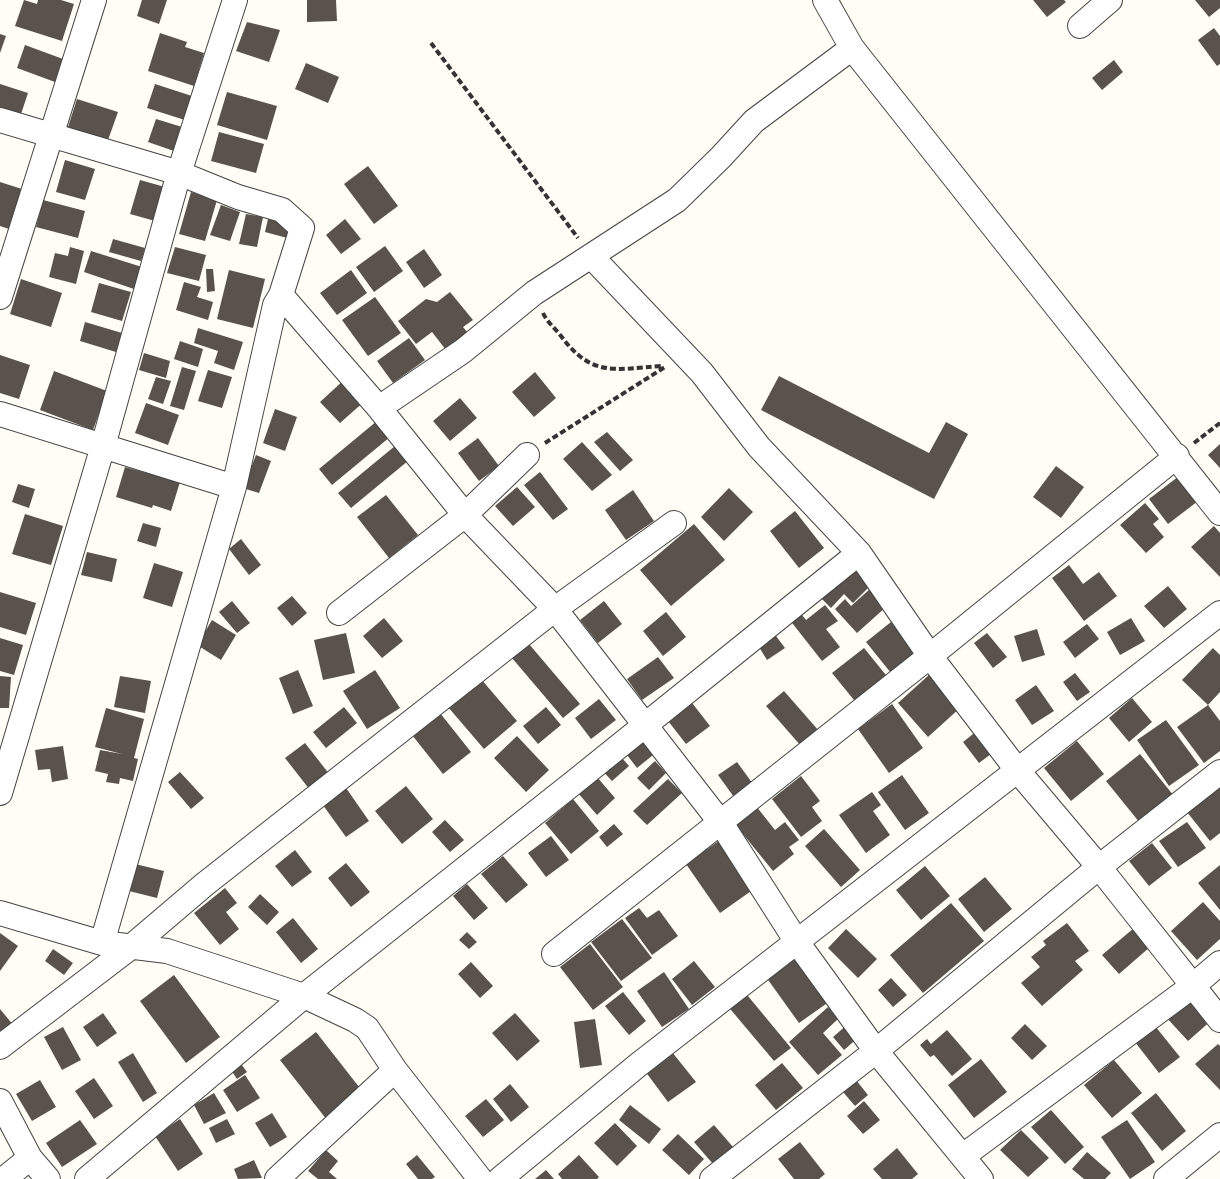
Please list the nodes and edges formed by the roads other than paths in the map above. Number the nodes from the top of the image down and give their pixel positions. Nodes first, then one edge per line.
1 (94, 0) edge
2 (235, 0) edge
3 (825, 0) edge
4 (1110, 0) edge
5 (1080, 26) dead end
6 (852, 48) junction
7 (0, 120) edge
8 (51, 135) junction
9 (179, 173) junction
10 (591, 256) junction
11 (281, 295) junction
12 (0, 297) edge
13 (379, 408) junction
14 (0, 414) edge
15 (103, 446) junction
16 (527, 455) road end
17 (1177, 456) junction
18 (234, 487) junction
19 (1220, 513) edge
20 (465, 515) junction
21 (674, 523) dead end
22 (859, 553) junction
23 (555, 609) junction
24 (339, 613) dead end
25 (1220, 613) edge
26 (930, 656) junction
27 (644, 725) junction
28 (1018, 771) junction
29 (1220, 772) edge
30 (0, 793) edge
31 (721, 823) junction
32 (1099, 867) junction
33 (0, 913) edge
34 (796, 942) junction
35 (102, 943) junction
36 (131, 947) junction
37 (554, 954) dead end
38 (1220, 963) edge
39 (1194, 985) junction
40 (304, 996) junction
41 (1220, 1020) edge
42 (0, 1047) edge
43 (876, 1051) junction
44 (395, 1070) junction
45 (0, 1101) edge
46 (1220, 1135) edge
47 (963, 1156) junction
48 (30, 1158) junction
49 (4, 1179) edge
50 (48, 1179) edge
51 (87, 1179) edge
52 (277, 1179) edge
53 (480, 1179) edge
54 (500, 1179) edge
55 (712, 1179) edge
56 (981, 1179) edge
57 (1166, 1179) edge

1 - 8 street
2 - 9 street
3 - 6 street
4 - 5 street
6 - 10 street
6 - 17 street
7 - 8 street
8 - 9 street
8 - 12 street
9 - 11 street
9 - 15 street
10 - 13 street
10 - 22 street
11 - 13 street
11 - 18 street
13 - 20 street
14 - 15 street
15 - 18 street
15 - 30 street
16 - 20 street
17 - 19 street
17 - 26 street
18 - 35 street
20 - 23 street
20 - 24 street
21 - 23 street
22 - 26 street
22 - 27 street
23 - 27 street
23 - 36 street
25 - 28 street
26 - 28 street
26 - 31 street
27 - 31 street
27 - 40 street
28 - 32 street
28 - 34 street
29 - 32 street
31 - 34 street
31 - 37 street
32 - 39 street
32 - 43 street
33 - 35 street
34 - 43 street
34 - 54 street
35 - 36 street
36 - 40 street
36 - 42 street
38 - 39 street
39 - 41 street
39 - 47 street
40 - 44 street
40 - 51 street
43 - 47 street
43 - 55 street
44 - 52 street
44 - 53 street
45 - 48 street
46 - 57 street
47 - 56 street
48 - 49 street
48 - 50 street

